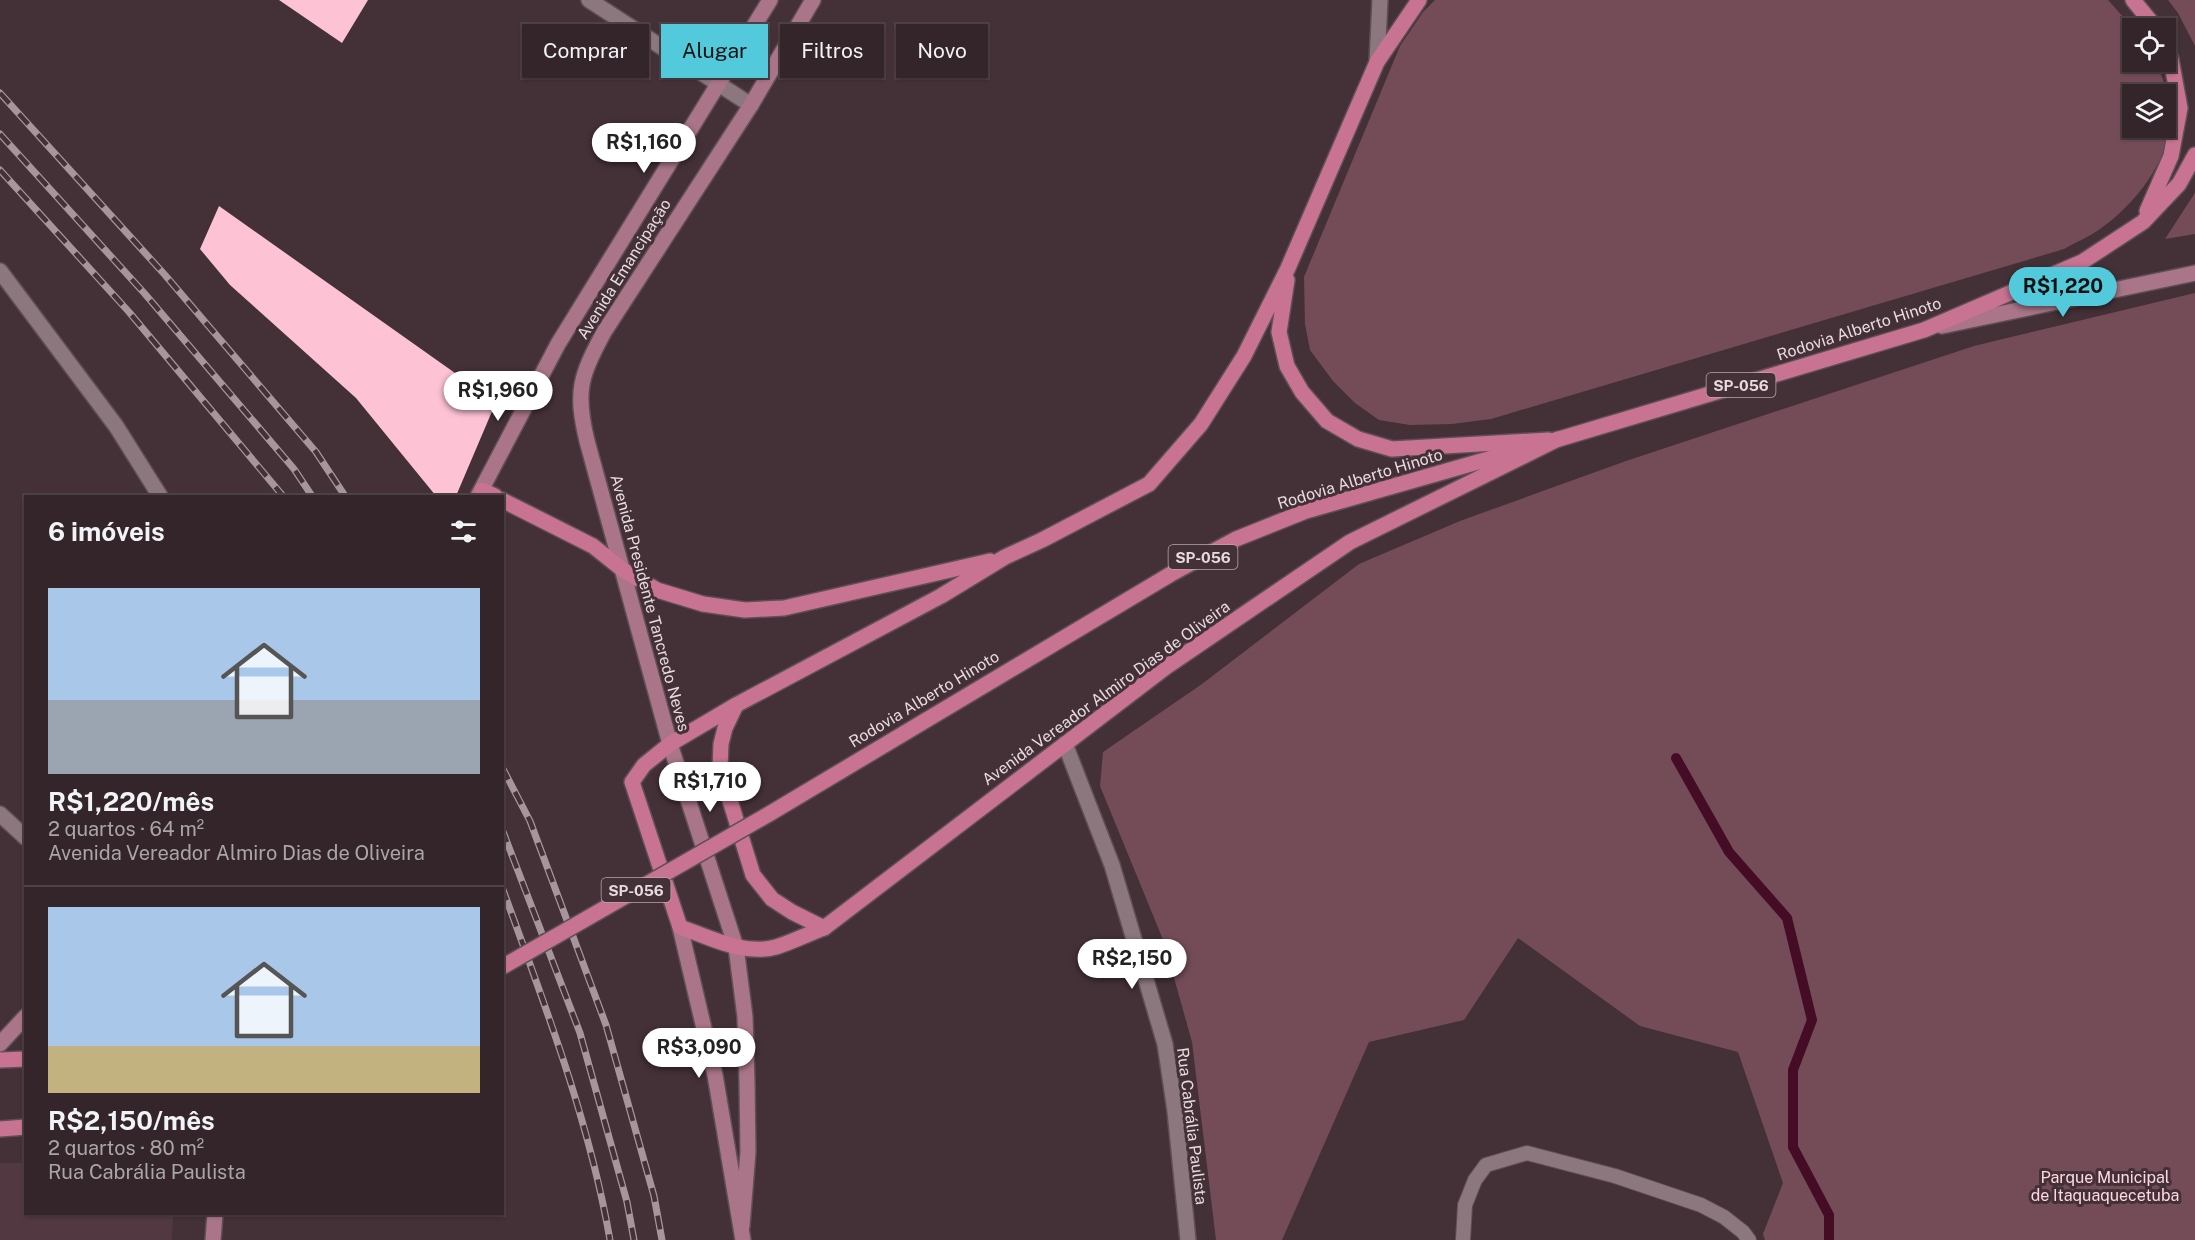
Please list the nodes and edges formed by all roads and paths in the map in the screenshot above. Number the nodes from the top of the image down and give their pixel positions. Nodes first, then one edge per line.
1 (589, 0) edge
2 (770, 0) edge
3 (813, 0) edge
4 (1380, 0) edge
5 (1419, 0) edge
6 (2133, 0) edge
7 (2148, 18) edge
8 (1377, 62) junction
9 (2173, 72) edge
10 (719, 85) junction
11 (751, 105) junction
12 (2195, 155) edge
13 (2143, 222) junction
14 (1288, 268) junction
15 (2195, 273) edge
16 (2, 276) edge
17 (1924, 330) junction
18 (580, 412) joint
19 (1558, 439) junction
20 (485, 494) edge
21 (159, 495) edge
22 (504, 501) edge
23 (1005, 557) junction
24 (622, 570) junction
25 (736, 705) junction
26 (670, 744) junction
27 (1065, 744) junction
28 (0, 814) edge
29 (24, 836) edge
30 (680, 927) junction
31 (824, 928) junction
32 (736, 947) junction
33 (504, 966) edge
34 (24, 1018) edge
35 (0, 1044) edge
36 (24, 1059) edge
37 (0, 1060) edge
38 (24, 1127) edge
39 (0, 1129) edge
40 (215, 1215) edge
41 (742, 1233) edge
42 (213, 1240) edge
43 (1188, 1240) edge
44 (1463, 1240) edge
45 (1749, 1240) edge

1 - 10 street
2 - 10 main road, Avenida Emancipação
3 - 11 main road, Avenida Emancipação
4 - 8 street
5 - 8 main road
6 - 7 main road
8 - 14 main road
9 - 13 main road
10 - 11 street
10 - 20 main road, Avenida Emancipação
11 - 18 main road, Avenida Emancipação
12 - 13 main road, Rodovia Alberto Hinoto / SP-056
13 - 17 main road, Rodovia Alberto Hinoto / SP-056
14 - 19 main road
14 - 23 main road
15 - 17 main road
16 - 21 street
17 - 19 main road, Rodovia Alberto Hinoto / SP-056
18 - 24 main road, Avenida Presidente Tancredo Neves
19 - 27 main road, Avenida Vereador Almiro Dias de Oliveira
19 - 33 main road, Rodovia Alberto Hinoto / SP-056, bridge
22 - 24 main road
23 - 24 main road
23 - 25 main road
24 - 26 main road, Avenida Presidente Tancredo Neves
25 - 26 main road
25 - 31 main road
26 - 30 main road, Avenida Presidente Tancredo Neves
26 - 32 main road, Avenida Presidente Tancredo Neves
27 - 31 main road, Avenida Vereador Almiro Dias de Oliveira
27 - 43 street, Rua Cabrália Paulista
28 - 29 street
30 - 32 main road, Avenida Vereador Almiro Dias de Oliveira
30 - 41 main road, Avenida Presidente Tancredo Neves
31 - 32 main road, Avenida Vereador Almiro Dias de Oliveira
32 - 41 main road, Avenida Presidente Tancredo Neves
34 - 35 main road
36 - 37 main road
38 - 39 main road
40 - 42 main road
44 - 45 lane

